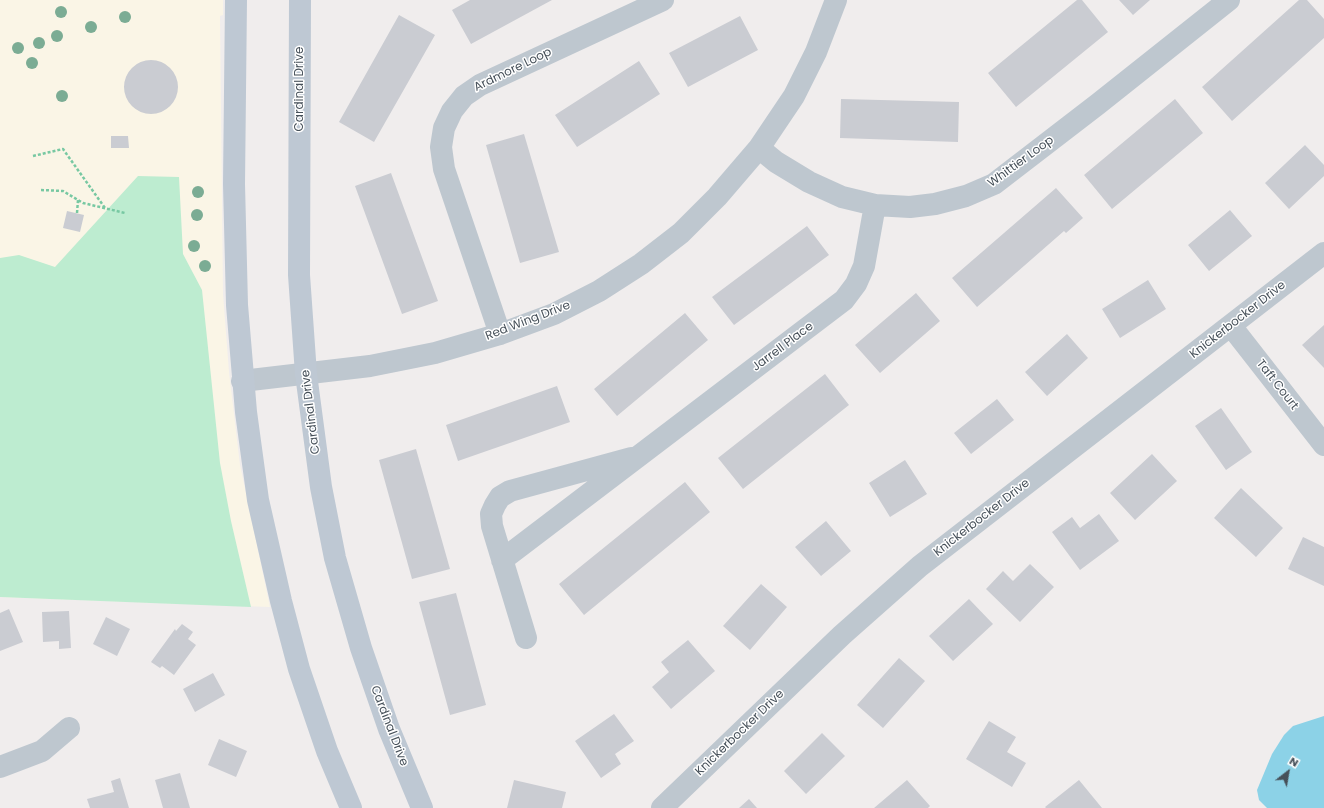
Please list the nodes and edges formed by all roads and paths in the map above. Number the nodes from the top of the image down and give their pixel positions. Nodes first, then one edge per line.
1 (236, 0) edge
2 (300, 0) edge
3 (663, 0) edge
4 (836, 0) edge
5 (1228, 0) edge
6 (759, 148) junction
7 (33, 156) dead end
8 (41, 190) dead end
9 (78, 200) junction
10 (875, 205) junction
11 (105, 208) junction
12 (125, 213) dead end
13 (77, 214) dead end
14 (1324, 253) edge
15 (1231, 326) junction
16 (500, 334) junction
17 (306, 374) junction
18 (242, 381) junction
19 (1324, 445) edge
20 (641, 455) junction
21 (502, 560) junction
22 (526, 638) dead end
23 (69, 728) dead end
24 (0, 767) edge
25 (351, 808) edge
26 (422, 808) edge
27 (662, 808) edge

1 - 18 main road
2 - 17 main road, Cardinal Drive
3 - 16 street, Ardmore Loop
4 - 6 street, Red Wing Drive
5 - 10 street, Whittier Loop
6 - 10 street, Whittier Loop
6 - 16 street, Red Wing Drive
7 - 11 path
8 - 9 path
9 - 11 path
9 - 13 path
10 - 20 street, Jarrell Place
11 - 12 path
14 - 15 street, Knickerbocker Drive
15 - 19 street, Taft Court
15 - 27 street, Knickerbocker Drive
16 - 17 street, Red Wing Drive
17 - 18 street, Red Wing Drive
17 - 26 main road, Cardinal Drive
18 - 25 main road
20 - 21 street, Jarrell Place
20 - 21 street, Jarrell Place
21 - 22 street, Jarrell Place
23 - 24 street

